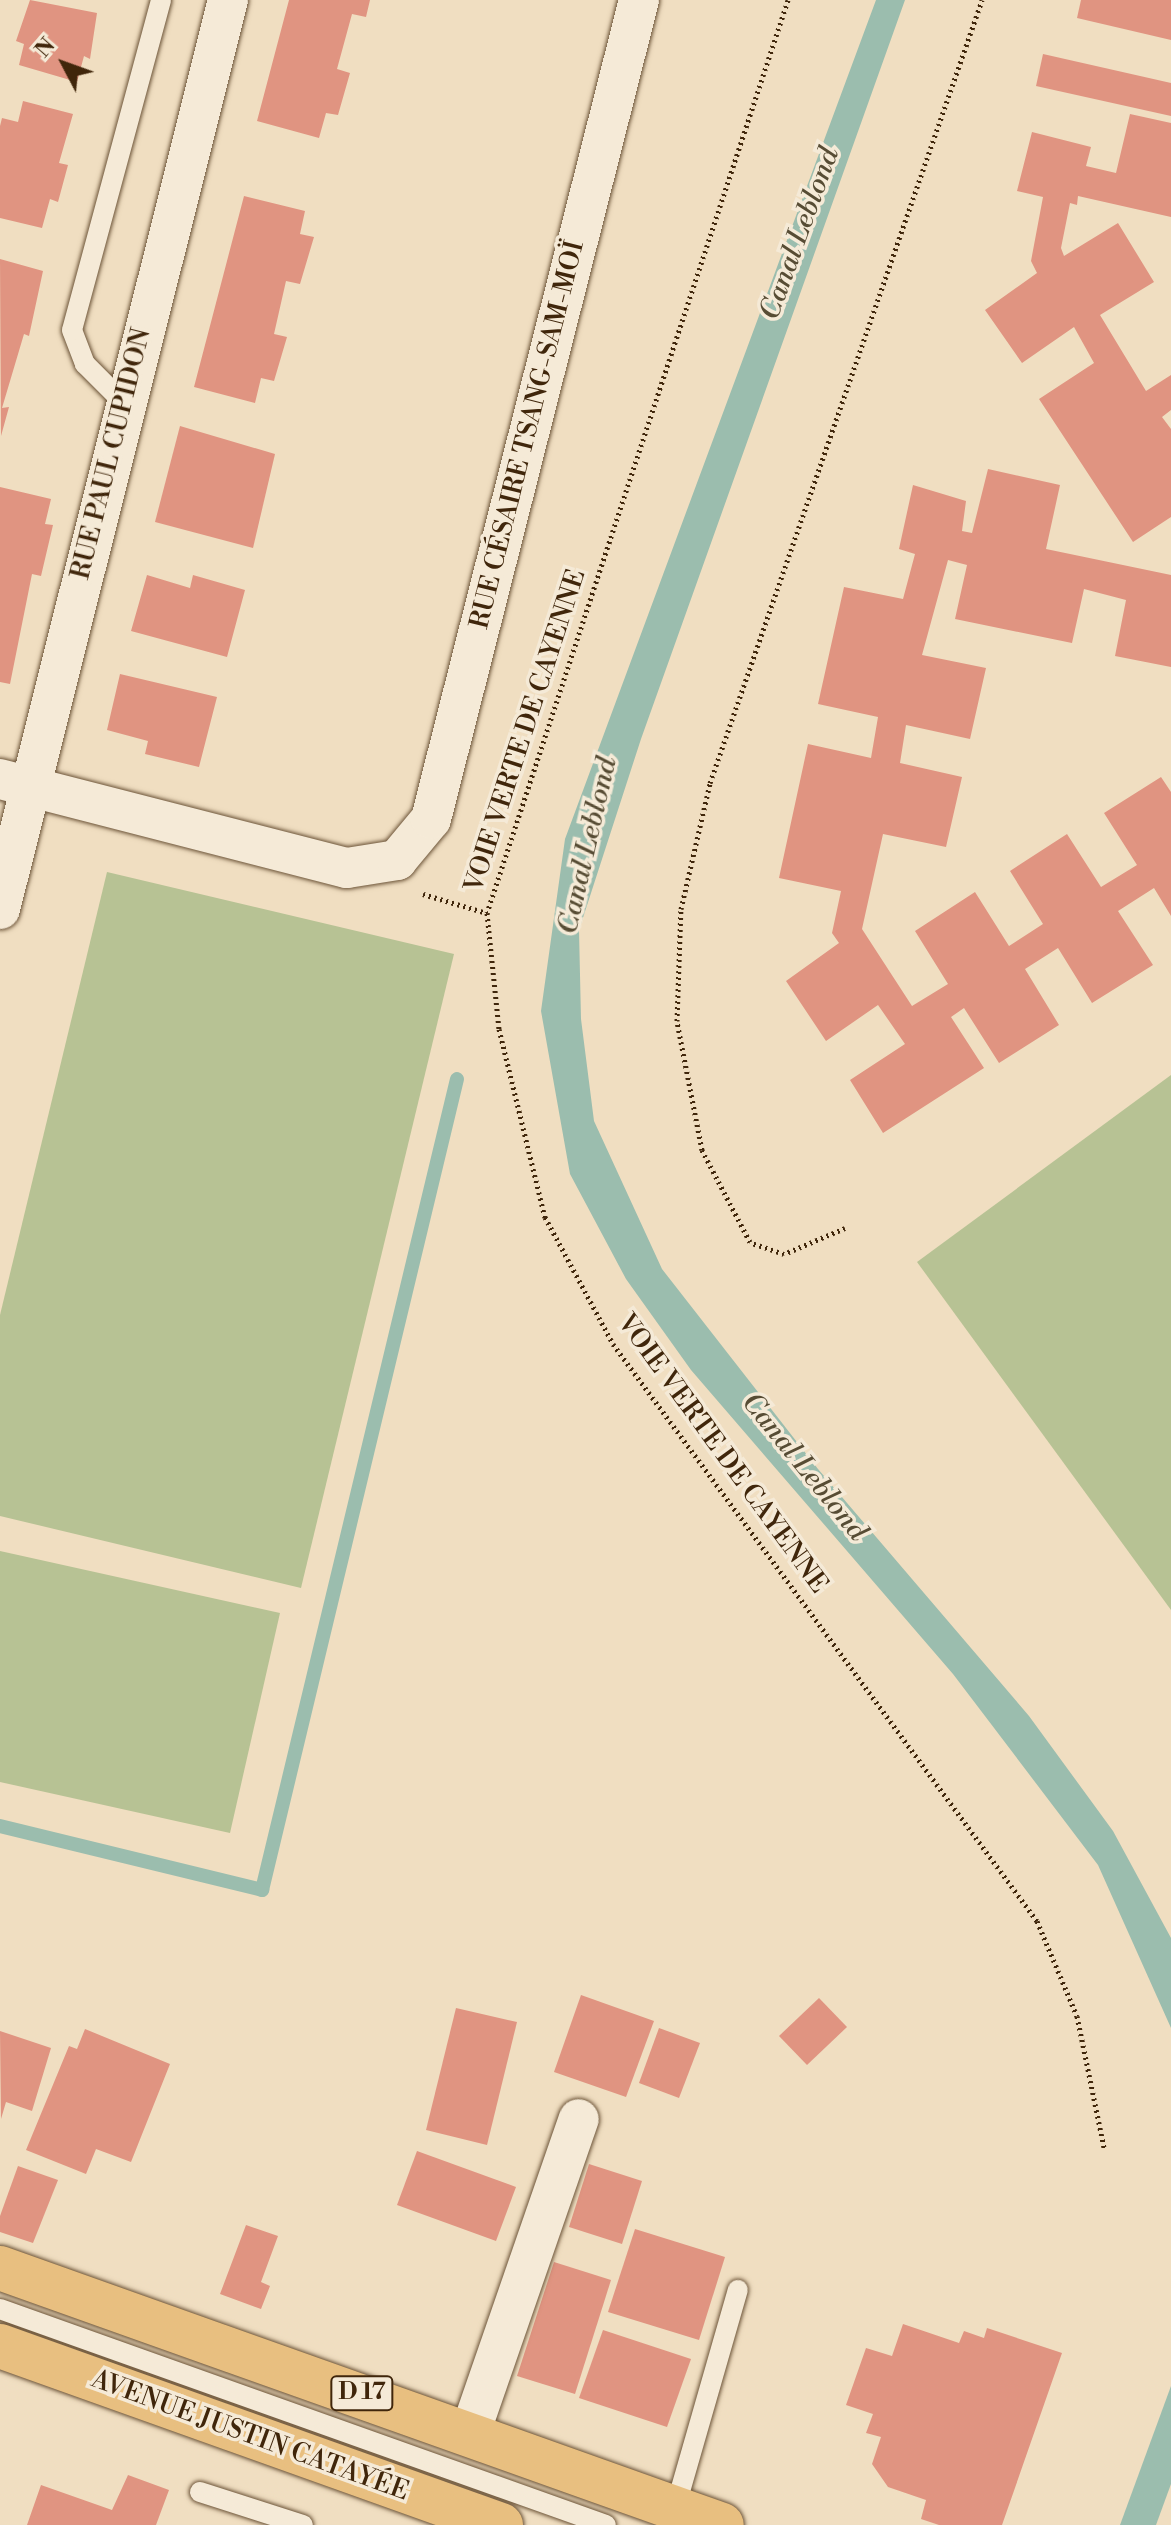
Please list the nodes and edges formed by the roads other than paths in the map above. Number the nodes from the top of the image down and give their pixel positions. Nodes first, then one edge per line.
1 (161, 0) edge
2 (228, 0) edge
3 (639, 0) edge
4 (125, 404) junction
5 (15, 783) edge
6 (0, 909) edge
7 (579, 2119) dead end
8 (0, 2268) edge
9 (738, 2290) dead end
10 (0, 2309) edge
11 (0, 2346) edge
12 (470, 2433) junction
13 (200, 2492) dead end
14 (675, 2509) junction
15 (303, 2525) edge
16 (501, 2525) edge
17 (606, 2525) edge
18 (722, 2525) edge

1 - 4 lane
2 - 4 street, RUE PAUL CUPIDON
3 - 5 street, RUE CÉSAIRE TSANG-SAM-MOÏ
4 - 5 street, RUE PAUL CUPIDON
5 - 6 street, RUE PAUL CUPIDON
7 - 12 street
8 - 12 main road, D 17
9 - 14 lane
10 - 17 lane
11 - 16 main road, AVENUE JUSTIN CATAYÉE
12 - 14 main road, D 17
13 - 15 lane
14 - 18 main road, D 17

